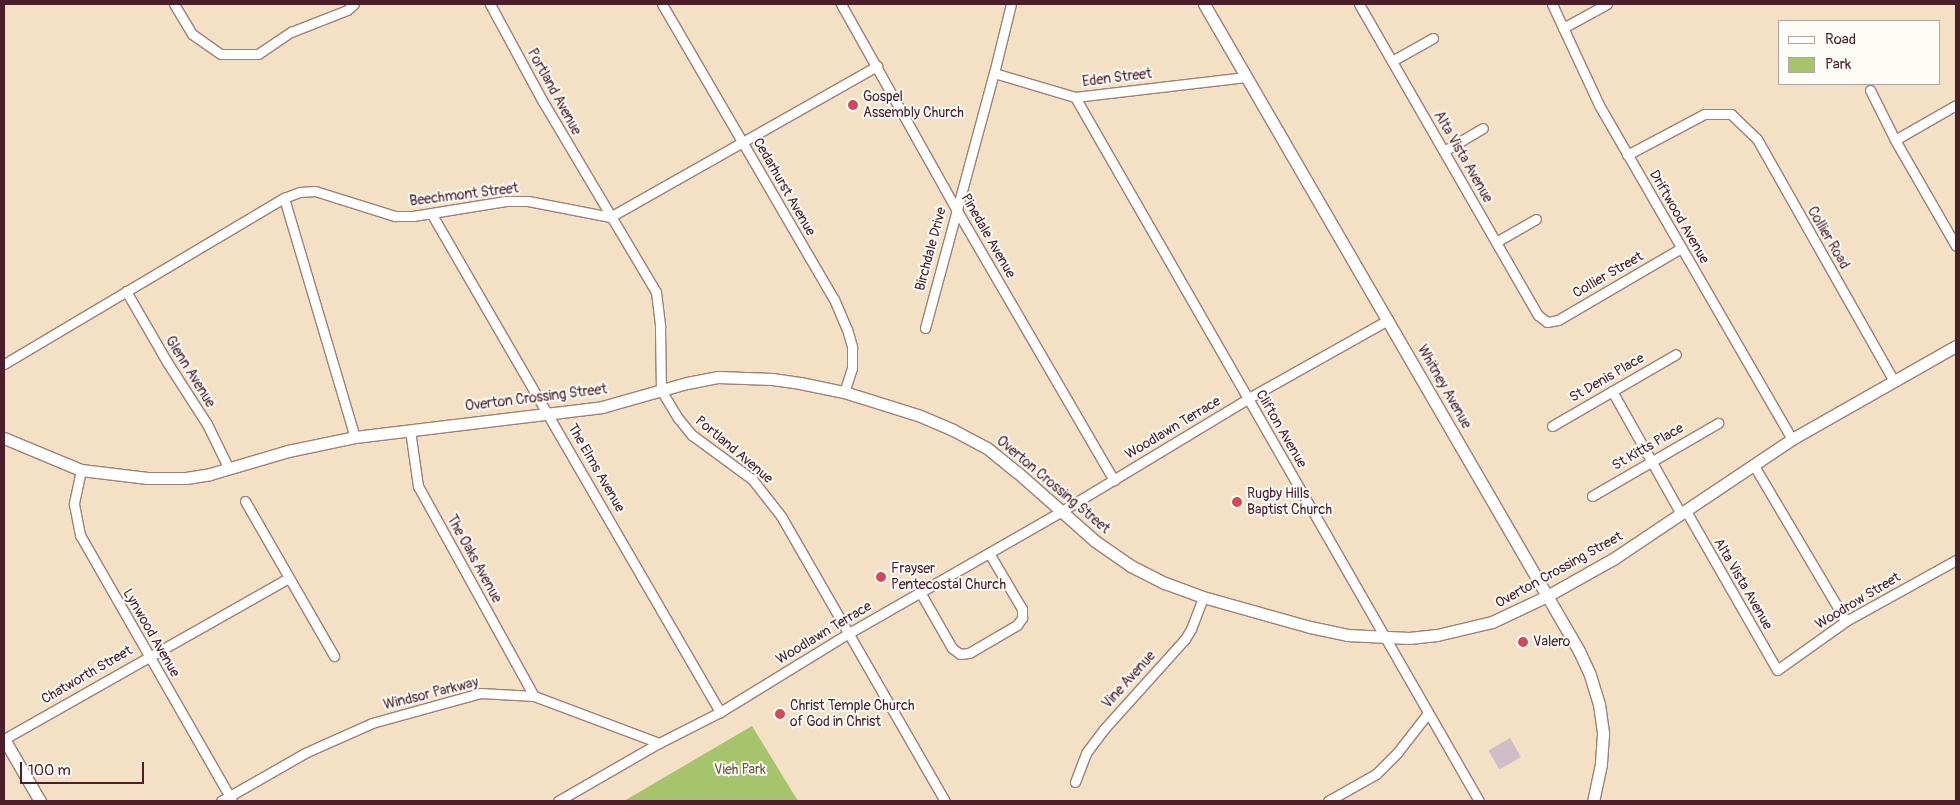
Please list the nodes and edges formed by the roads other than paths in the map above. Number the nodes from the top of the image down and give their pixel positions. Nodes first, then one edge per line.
1 (174, 4) edge
2 (354, 4) edge
3 (490, 4) edge
4 (662, 4) edge
5 (841, 4) edge
6 (1011, 4) edge
7 (1204, 4) edge
8 (1358, 4) edge
9 (1552, 4) edge
10 (1607, 4) edge
11 (1563, 28) junction
12 (1433, 38) dead end
13 (1392, 61) junction
14 (877, 66) junction
15 (994, 73) junction
16 (1246, 77) junction
17 (1870, 90) dead end
18 (1075, 97) junction
19 (1956, 104) edge
20 (1484, 128) dead end
21 (1895, 140) junction
22 (741, 141) junction
23 (1444, 151) junction
24 (1628, 155) junction
25 (284, 198) junction
26 (956, 209) junction
27 (431, 213) junction
28 (610, 217) junction
29 (1536, 218) dead end
30 (1496, 242) junction
31 (1956, 246) edge
32 (1681, 248) junction
33 (126, 291) junction
34 (1388, 320) junction
35 (1546, 322) joint
36 (925, 328) dead end
37 (1956, 346) edge
38 (1676, 354) dead end
39 (4, 364) edge
40 (1894, 381) junction
41 (661, 390) junction
42 (1612, 391) junction
43 (844, 392) junction
44 (1247, 399) junction
45 (548, 412) junction
46 (1718, 423) dead end
47 (1552, 426) dead end
48 (410, 430) junction
49 (355, 437) junction
50 (4, 438) edge
51 (1792, 439) junction
52 (1651, 461) junction
53 (1753, 464) junction
54 (229, 469) junction
55 (81, 470) junction
56 (1114, 480) junction
57 (1592, 496) dead end
58 (245, 501) dead end
59 (1060, 512) junction
60 (1683, 512) junction
61 (989, 553) junction
62 (1956, 560) edge
63 (289, 578) junction
64 (920, 592) junction
65 (1547, 596) junction
66 (1203, 597) junction
67 (1846, 622) junction
68 (849, 633) junction
69 (1385, 637) junction
70 (148, 656) junction
71 (334, 656) dead end
72 (1777, 670) joint
73 (534, 696) junction
74 (720, 712) junction
75 (1428, 713) junction
76 (4, 739) edge
77 (659, 743) junction
78 (1075, 782) dead end
79 (231, 799) edge
80 (40, 801) edge
81 (221, 801) edge
82 (558, 801) edge
83 (945, 801) edge
84 (1328, 801) edge
85 (1478, 801) edge
86 (1593, 801) edge

1 - 2 street
3 - 28 street, Portland Avenue
4 - 22 street, Cedarhurst Avenue
5 - 14 street, Pinedale Avenue
6 - 15 street, Birchdale Drive
7 - 16 main road, Whitney Avenue
8 - 13 street, Alta Vista Avenue
9 - 11 street, Driftwood Avenue
10 - 11 street
11 - 24 street, Driftwood Avenue
12 - 13 street
13 - 23 street, Alta Vista Avenue
14 - 22 street
14 - 26 street, Pinedale Avenue
15 - 18 street, Eden Street
15 - 26 street, Birchdale Drive
16 - 18 street, Eden Street
16 - 34 main road, Whitney Avenue
17 - 21 street
18 - 44 street, Clifton Avenue
19 - 21 street
20 - 23 street
21 - 31 street
22 - 28 street
22 - 43 street, Cedarhurst Avenue
23 - 30 street, Alta Vista Avenue
24 - 32 street, Driftwood Avenue
24 - 40 street, Collier Road
25 - 27 street, Beechmont Street
25 - 33 street, Beechmont Street
25 - 49 street
26 - 36 street, Birchdale Drive
26 - 56 street, Pinedale Avenue
27 - 28 street, Beechmont Street
27 - 45 street, The Elms Avenue
28 - 41 street, Portland Avenue
29 - 30 street
30 - 35 street, Alta Vista Avenue
32 - 35 street, Collier Street
32 - 51 street, Driftwood Avenue
33 - 39 street, Beechmont Street
33 - 54 street, Glenn Avenue
34 - 44 street, Woodlawn Terrace
34 - 65 main road, Whitney Avenue
37 - 40 main road, Overton Crossing Street
38 - 42 street, St Denis Place
40 - 51 main road, Overton Crossing Street
41 - 43 main road, Overton Crossing Street
41 - 45 main road, Overton Crossing Street
41 - 68 street, Portland Avenue
42 - 47 street, St Denis Place
42 - 52 street, Alta Vista Avenue
43 - 59 main road, Overton Crossing Street
44 - 56 street, Woodlawn Terrace
44 - 69 street, Clifton Avenue
45 - 48 main road, Overton Crossing Street
45 - 74 street, The Elms Avenue
46 - 52 street, St Kitts Place
48 - 49 main road, Overton Crossing Street
48 - 73 street, The Oaks Avenue
49 - 54 main road, Overton Crossing Street
50 - 55 main road, Overton Crossing Street
51 - 53 main road, Overton Crossing Street
52 - 57 street, St Kitts Place
52 - 60 street, Alta Vista Avenue
53 - 60 main road, Overton Crossing Street
53 - 67 street
54 - 55 main road, Overton Crossing Street
55 - 70 street, Lynwood Avenue
56 - 59 street, Woodlawn Terrace
58 - 63 street
59 - 61 street, Woodlawn Terrace
59 - 66 main road, Overton Crossing Street
60 - 65 main road, Overton Crossing Street
60 - 72 street, Alta Vista Avenue
61 - 64 street, Woodlawn Terrace
61 - 64 street
62 - 67 street, Woodrow Street
63 - 70 street, Chatworth Street
63 - 71 street
64 - 68 street, Woodlawn Terrace
65 - 69 main road, Overton Crossing Street
65 - 86 main road, Whitney Avenue
66 - 69 main road, Overton Crossing Street
66 - 78 street, Vine Avenue
67 - 72 street, Woodrow Street
68 - 74 street, Woodlawn Terrace
68 - 83 street, Portland Avenue
69 - 75 street, Clifton Avenue
70 - 76 street, Chatworth Street
70 - 79 street, Lynwood Avenue
73 - 77 street, Windsor Parkway
73 - 79 street, Windsor Parkway
74 - 77 street, Woodlawn Terrace
75 - 84 street
75 - 85 street, Clifton Avenue
76 - 80 main road
77 - 82 street, Woodlawn Terrace
79 - 81 street, Windsor Parkway

